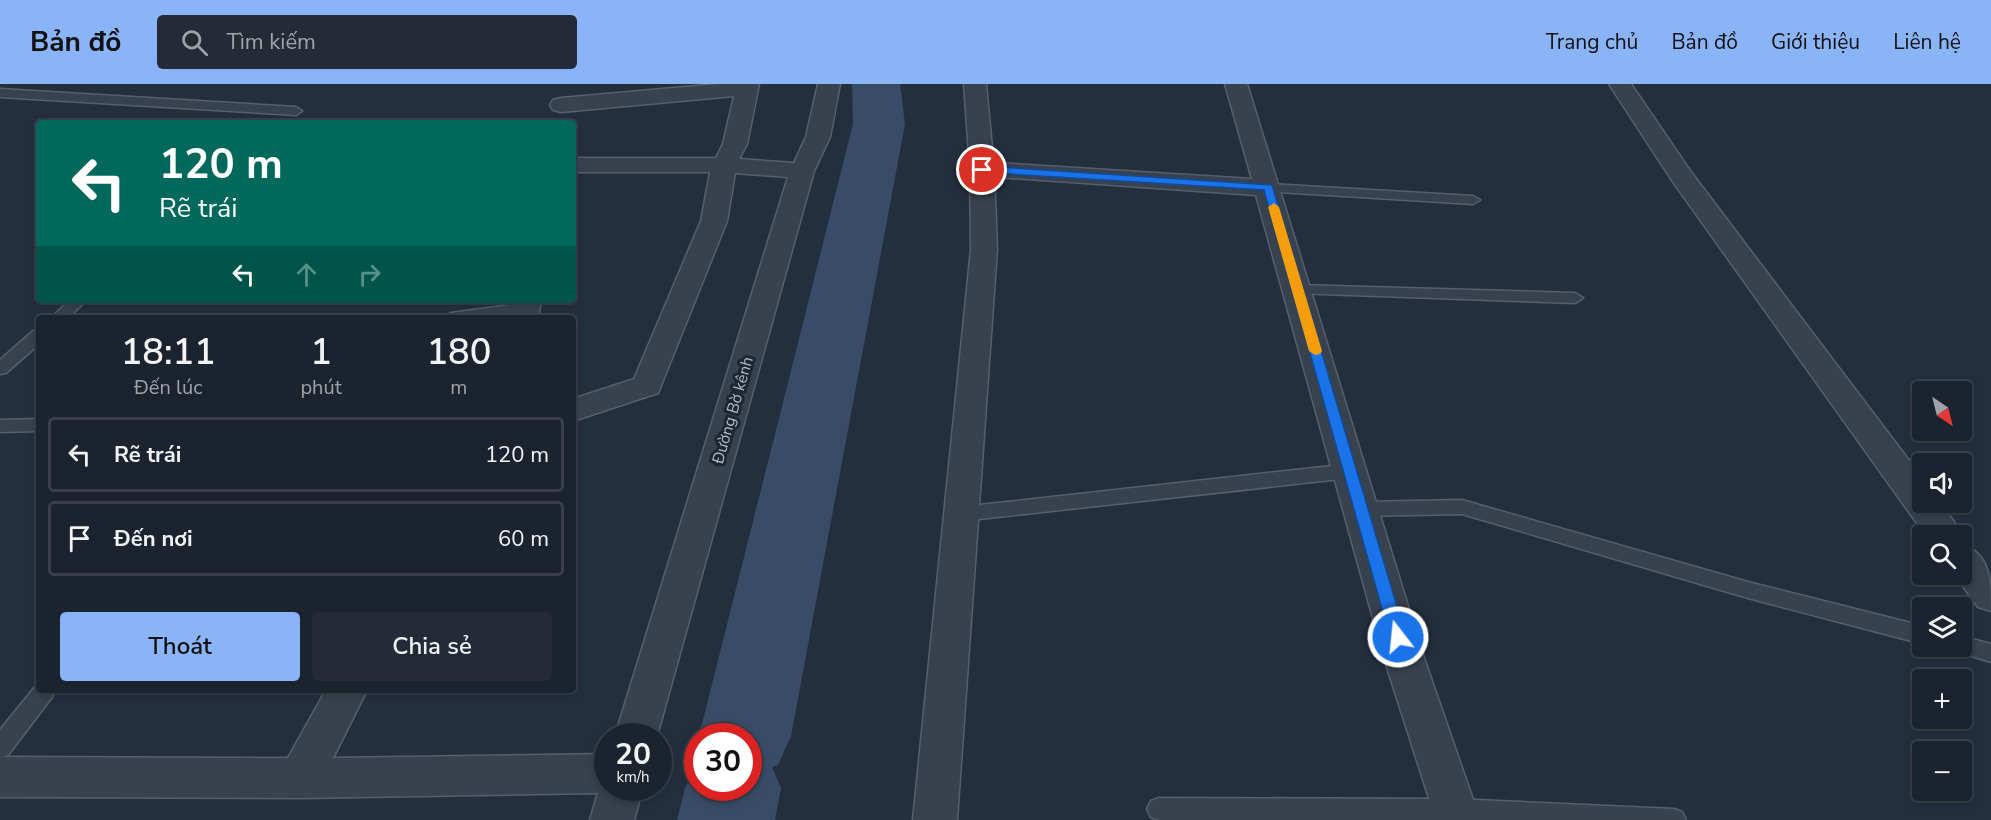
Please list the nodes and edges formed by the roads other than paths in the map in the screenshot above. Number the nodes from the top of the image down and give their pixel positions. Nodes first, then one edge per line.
1 (829, 84) edge
2 (975, 84) edge
3 (1236, 84) edge
4 (1620, 84) edge
5 (748, 86) edge
6 (0, 93) edge
7 (559, 104) edge
8 (296, 111) dead end
9 (576, 165) edge
10 (724, 165) junction
11 (982, 170) junction
12 (802, 171) junction
13 (1268, 188) junction
14 (1473, 200) dead end
15 (1298, 290) junction
16 (1575, 298) dead end
17 (76, 303) edge
18 (525, 309) edge
19 (62, 315) edge
20 (476, 315) edge
21 (36, 338) edge
22 (0, 369) edge
23 (576, 409) edge
24 (36, 425) edge
25 (0, 426) edge
26 (1350, 471) junction
27 (1362, 509) junction
28 (961, 514) junction
29 (1938, 525) edge
30 (1972, 571) edge
31 (1991, 596) edge
32 (1912, 632) edge
33 (1972, 648) edge
34 (1991, 653) edge
35 (42, 693) edge
36 (345, 693) edge
37 (640, 723) edge
38 (0, 748) edge
39 (594, 772) edge
40 (0, 777) edge
41 (300, 778) junction
42 (617, 801) edge
43 (1159, 808) dead end
44 (1456, 815) edge
45 (612, 820) edge
46 (935, 820) edge
47 (1674, 820) edge

1 - 12 street, Đường Bờ kênh
2 - 11 street
3 - 13 street
4 - 29 street
5 - 7 street
5 - 10 street
6 - 8 lane
9 - 10 street
10 - 12 street
10 - 23 street
11 - 13 street
11 - 28 street
12 - 37 street, Đường Bờ kênh
13 - 14 lane
13 - 15 street
15 - 16 lane
15 - 26 street
17 - 19 lane
18 - 20 lane
21 - 22 lane
24 - 25 lane
26 - 27 street
26 - 28 lane
27 - 32 lane
27 - 44 street
28 - 46 street
30 - 31 street
33 - 34 lane
35 - 38 lane
36 - 41 street
39 - 41 street
40 - 41 street
42 - 45 street
43 - 44 lane
44 - 47 lane

